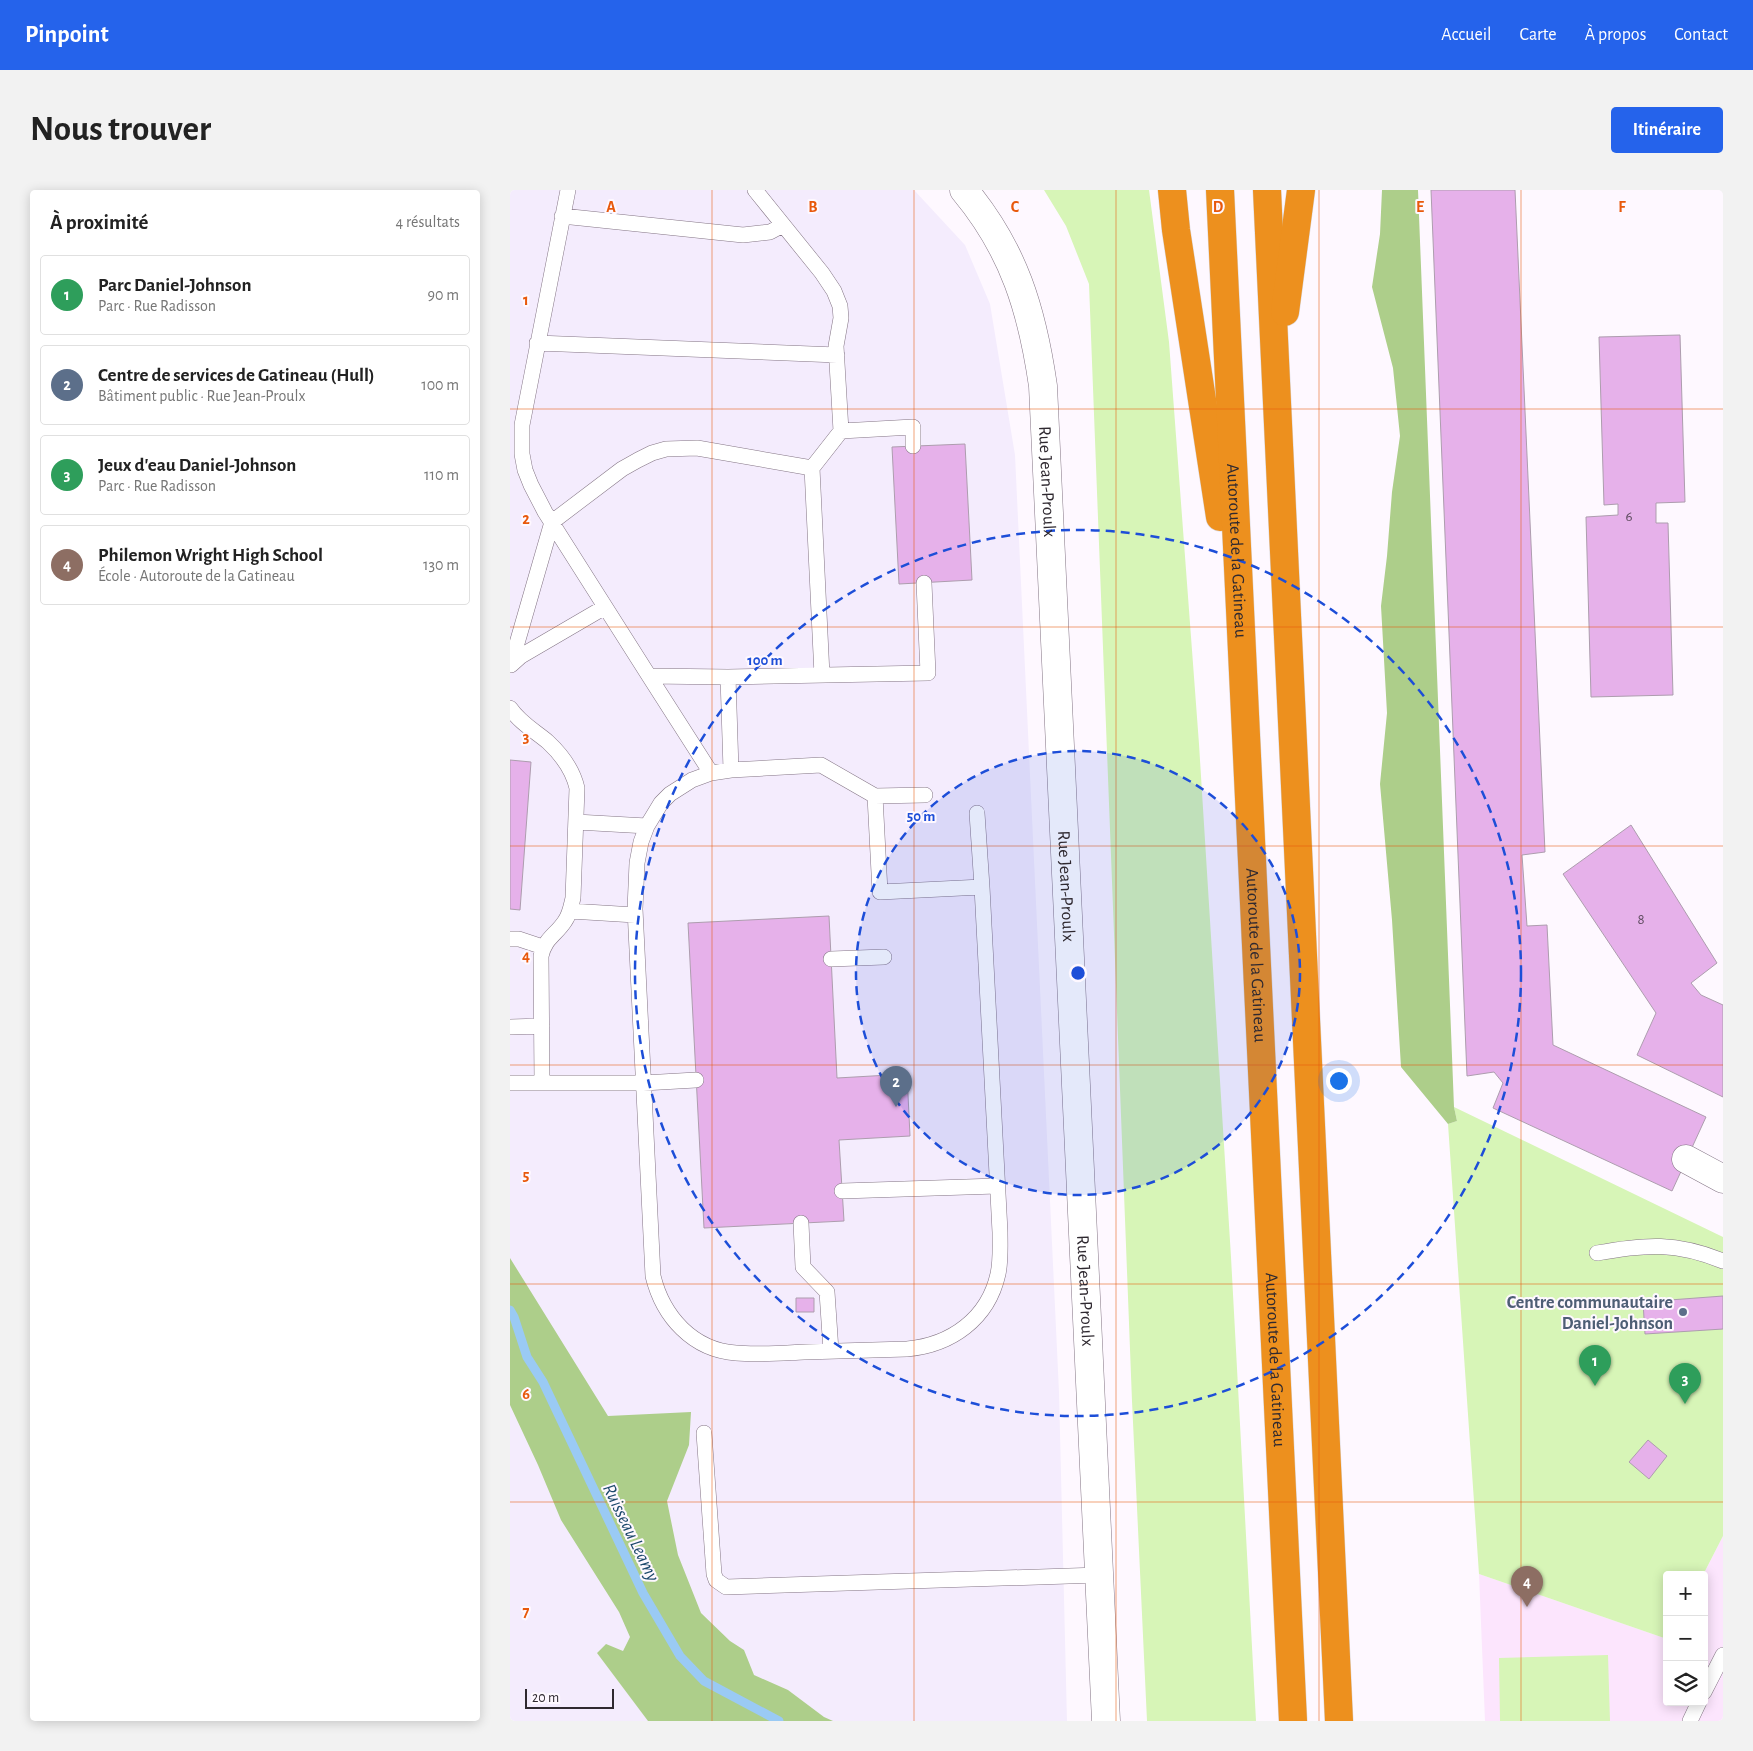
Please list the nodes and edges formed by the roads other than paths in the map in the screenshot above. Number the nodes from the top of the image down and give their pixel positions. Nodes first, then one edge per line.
1 (568, 190) edge
2 (755, 190) edge
3 (964, 190) edge
4 (1172, 190) edge
5 (1220, 190) edge
6 (1267, 190) edge
7 (1301, 190) edge
8 (562, 216) junction
9 (783, 226) junction
10 (537, 343) junction
11 (837, 355) junction
12 (1276, 385) junction
13 (841, 430) junction
14 (914, 446) dead end
15 (812, 468) junction
16 (552, 522) junction
17 (924, 583) dead end
18 (605, 607) junction
19 (1242, 661) junction
20 (511, 665) edge
21 (822, 675) junction
22 (649, 676) junction
23 (728, 678) junction
24 (510, 708) edge
25 (731, 770) junction
26 (710, 774) junction
27 (925, 795) dead end
28 (875, 796) junction
29 (977, 813) dead end
30 (576, 822) junction
31 (647, 826) junction
32 (982, 887) junction
33 (570, 911) junction
34 (635, 915) junction
35 (510, 939) edge
36 (543, 947) junction
37 (884, 957) dead end
38 (831, 959) dead end
39 (542, 1026) junction
40 (510, 1028) edge
41 (696, 1080) dead end
42 (510, 1083) edge
43 (542, 1083) junction
44 (643, 1083) junction
45 (1686, 1159) dead end
46 (1723, 1179) edge
47 (997, 1186) junction
48 (842, 1191) dead end
49 (801, 1224) dead end
50 (1597, 1252) dead end
51 (1723, 1261) edge
52 (831, 1351) junction
53 (704, 1433) dead end
54 (1100, 1575) junction
55 (1723, 1654) edge
56 (1708, 1684) edge
57 (1697, 1706) edge
58 (1106, 1721) edge
59 (1293, 1721) edge
60 (1339, 1721) edge
61 (1690, 1721) edge

1 - 8 lane
2 - 9 lane
3 - 54 street, Rue Jean-Proulx
4 - 19 highway
5 - 19 highway, Autoroute de la Gatineau
6 - 12 highway
7 - 12 highway
8 - 9 lane
8 - 10 lane
9 - 11 lane
10 - 11 lane
10 - 16 lane
11 - 13 lane
12 - 60 highway
13 - 14 lane
13 - 15 lane
15 - 16 lane
15 - 21 lane
16 - 18 lane
16 - 20 lane
17 - 21 lane
18 - 20 lane
18 - 22 lane
19 - 59 highway, Autoroute de la Gatineau
21 - 23 lane
22 - 23 lane
22 - 26 lane
23 - 25 lane
24 - 30 lane
25 - 26 lane
25 - 28 lane
26 - 31 lane
27 - 28 lane
28 - 32 lane
29 - 32 lane
30 - 31 lane
30 - 33 lane
31 - 34 lane
32 - 47 lane
33 - 34 lane
33 - 36 lane
34 - 44 lane
35 - 36 lane
36 - 39 lane
37 - 38 lane
39 - 40 lane
39 - 43 lane
41 - 44 lane
42 - 43 lane
43 - 44 lane
44 - 52 lane
45 - 46 street
47 - 48 lane
47 - 52 lane
49 - 52 lane
50 - 51 lane
53 - 54 lane
54 - 58 street, Rue Jean-Proulx
55 - 56 lane
57 - 61 lane

